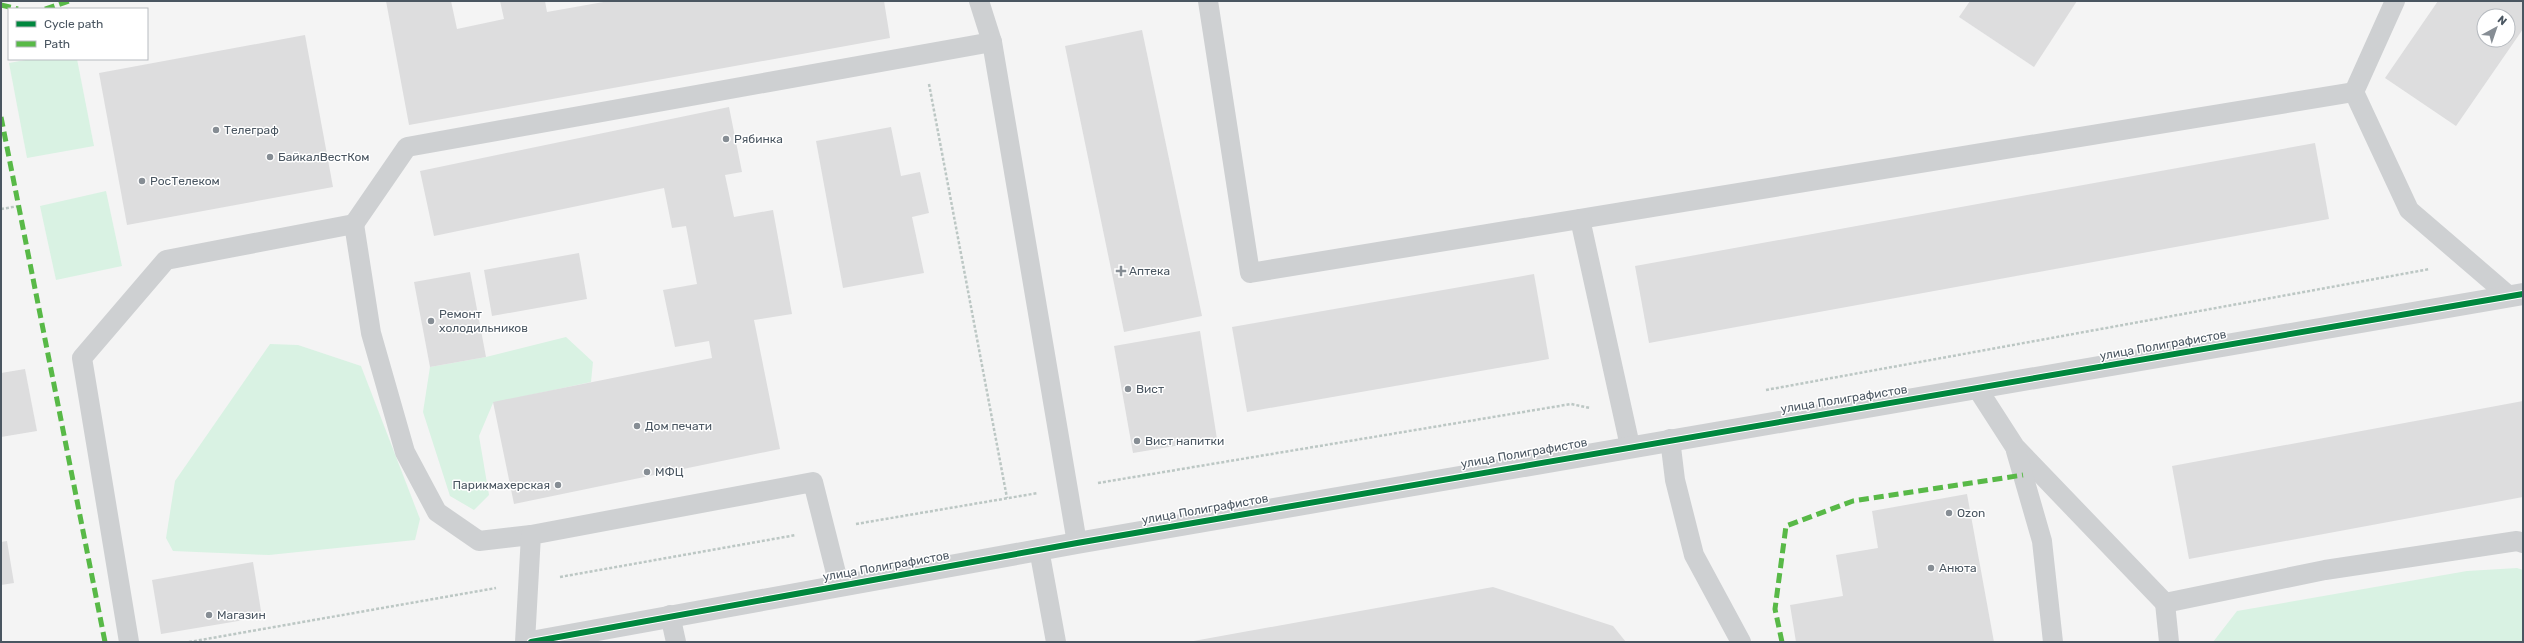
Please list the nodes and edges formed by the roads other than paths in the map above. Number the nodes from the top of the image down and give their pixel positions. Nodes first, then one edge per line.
1 (978, 1) edge
2 (1208, 1) edge
3 (2395, 1) edge
4 (992, 42) junction
5 (2354, 92) junction
6 (1580, 219) junction
7 (354, 224) junction
8 (2516, 295) edge
9 (1977, 388) junction
10 (1670, 439) junction
11 (1630, 446) junction
12 (2015, 447) junction
13 (531, 535) junction
14 (1077, 543) junction
15 (2523, 543) edge
16 (1039, 549) junction
17 (839, 585) junction
18 (2165, 603) junction
19 (670, 615) junction
20 (129, 642) edge
21 (524, 642) edge
22 (531, 642) edge
23 (676, 642) edge
24 (1056, 642) edge
25 (1741, 642) edge
26 (2053, 642) edge
27 (2169, 642) edge

1 - 4 lane
2 - 6 lane
3 - 5 lane
4 - 7 lane
4 - 14 lane
5 - 6 lane
5 - 8 lane
6 - 11 lane
7 - 13 lane
7 - 20 lane
8 - 9 street, улица Полиграфистов
9 - 10 street, улица Полиграфистов
9 - 12 lane
10 - 11 street, улица Полиграфистов
10 - 25 lane
11 - 14 street, улица Полиграфистов
12 - 18 lane
12 - 26 lane
13 - 17 lane
13 - 21 lane
14 - 16 street, улица Полиграфистов
15 - 18 lane
16 - 17 street, улица Полиграфистов
16 - 24 lane
17 - 19 street, улица Полиграфистов
18 - 27 lane
19 - 22 street, улица Полиграфистов
19 - 23 lane

